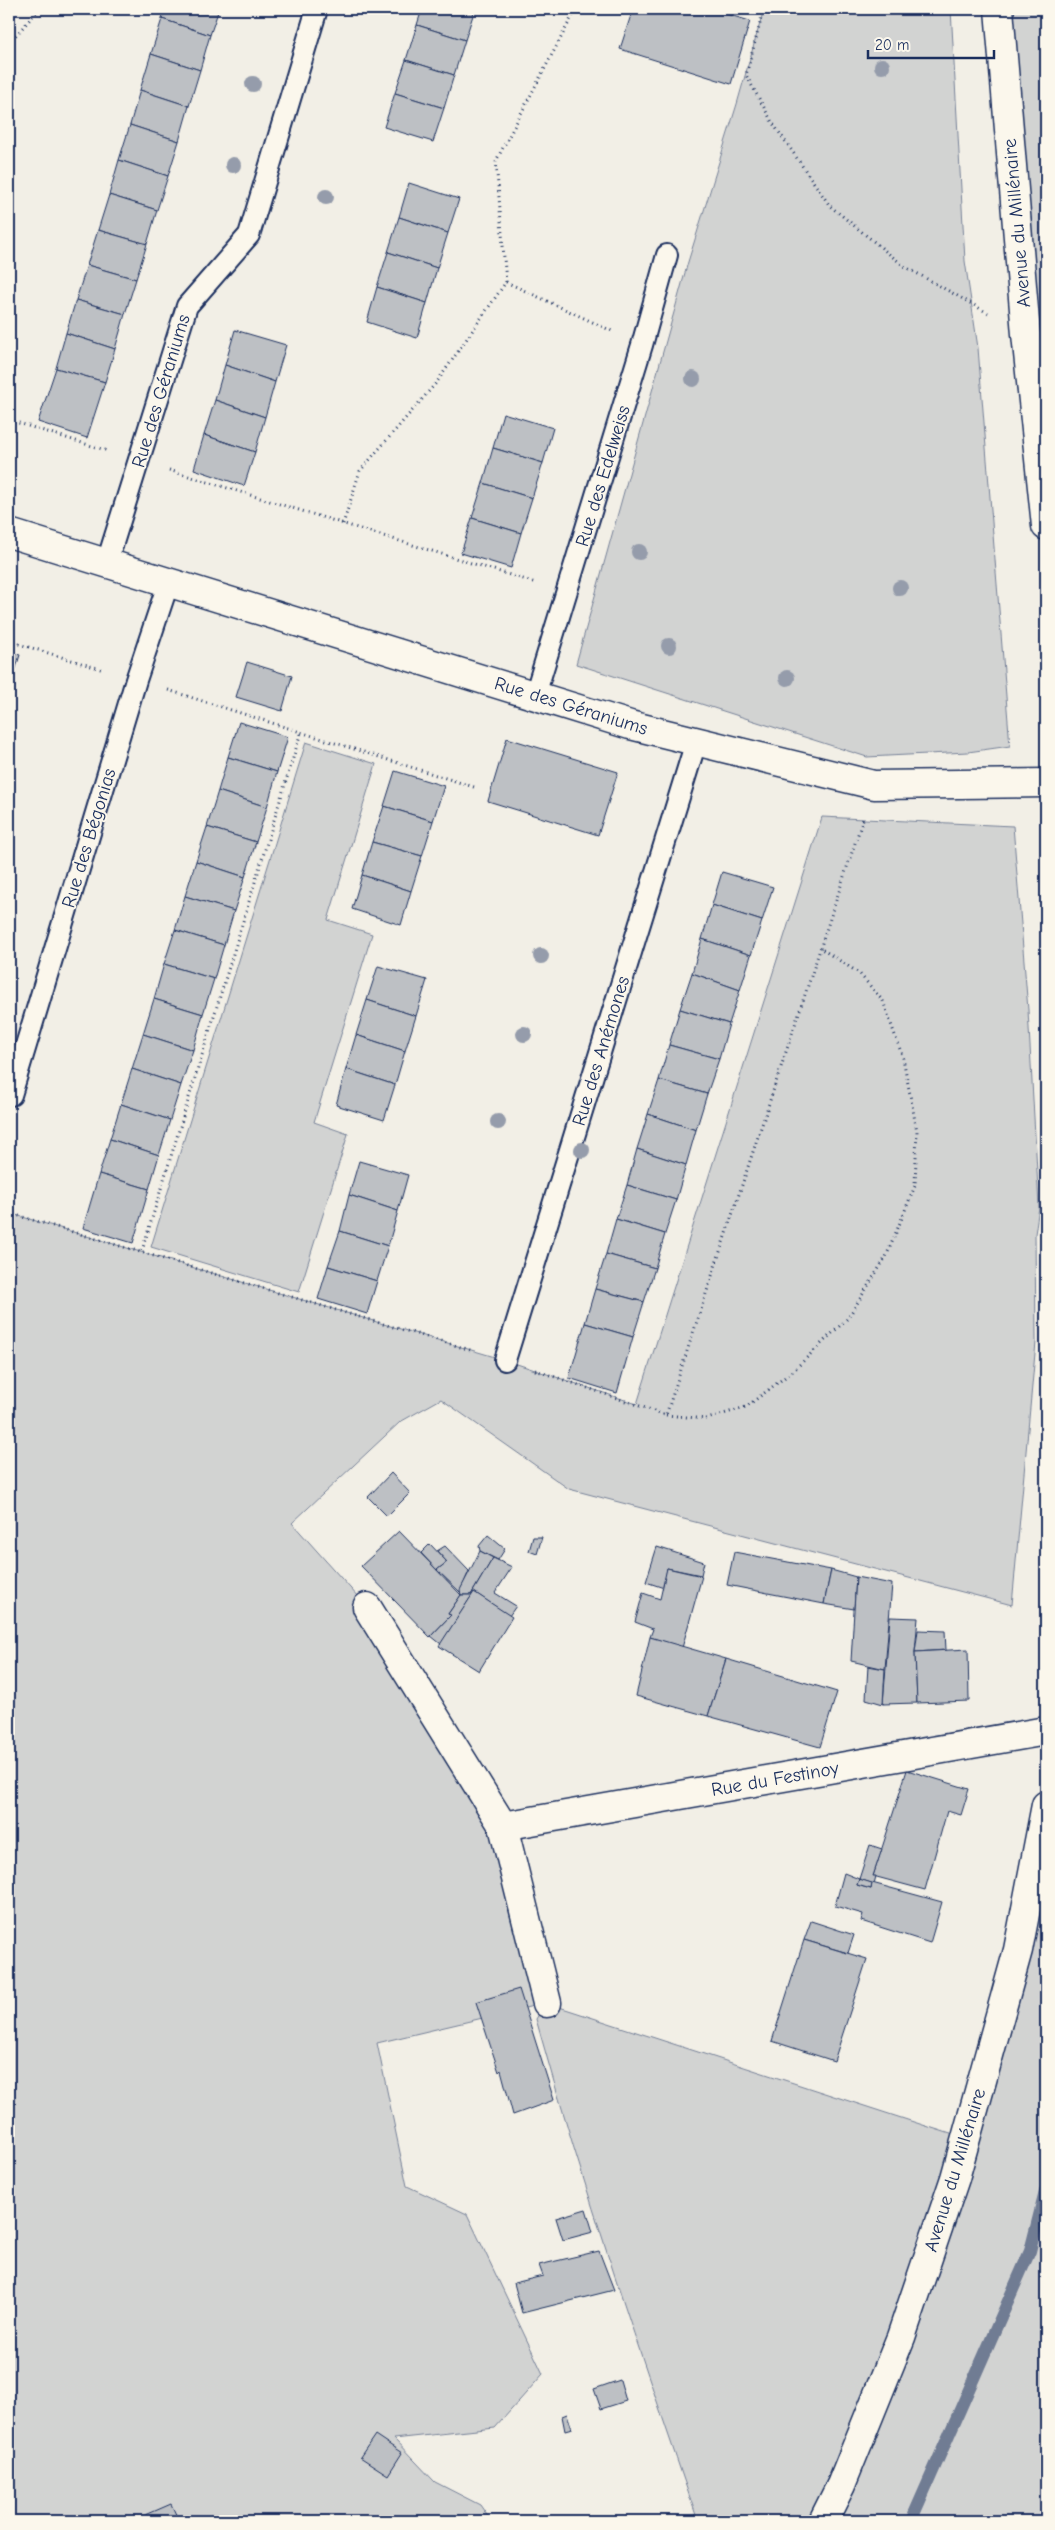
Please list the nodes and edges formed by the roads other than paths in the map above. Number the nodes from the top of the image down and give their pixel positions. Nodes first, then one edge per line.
1 (317, 9) edge
2 (999, 9) edge
3 (667, 255) dead end
4 (1046, 526) edge
5 (9, 533) edge
6 (107, 562) junction
7 (170, 581) junction
8 (535, 695) junction
9 (696, 742) junction
10 (1046, 783) edge
11 (11, 1095) dead end
12 (506, 1360) dead end
13 (367, 1607) dead end
14 (1046, 1731) edge
15 (1046, 1805) edge
16 (504, 1826) junction
17 (547, 2003) dead end
18 (823, 2521) edge

1 - 6 lane, Rue des Géraniums
2 - 4 street, Avenue du Millénaire
3 - 8 lane, Rue des Edelweiss
5 - 6 street, Rue des Géraniums
6 - 7 street, Rue des Géraniums
7 - 8 street, Rue des Géraniums
7 - 11 lane, Rue des Bégonias
8 - 9 street, Rue des Géraniums
9 - 10 street, Rue des Géraniums
9 - 12 lane, Rue des Anémones
13 - 16 street
14 - 16 street, Rue du Festinoy
15 - 18 street, Avenue du Millénaire
16 - 17 street

